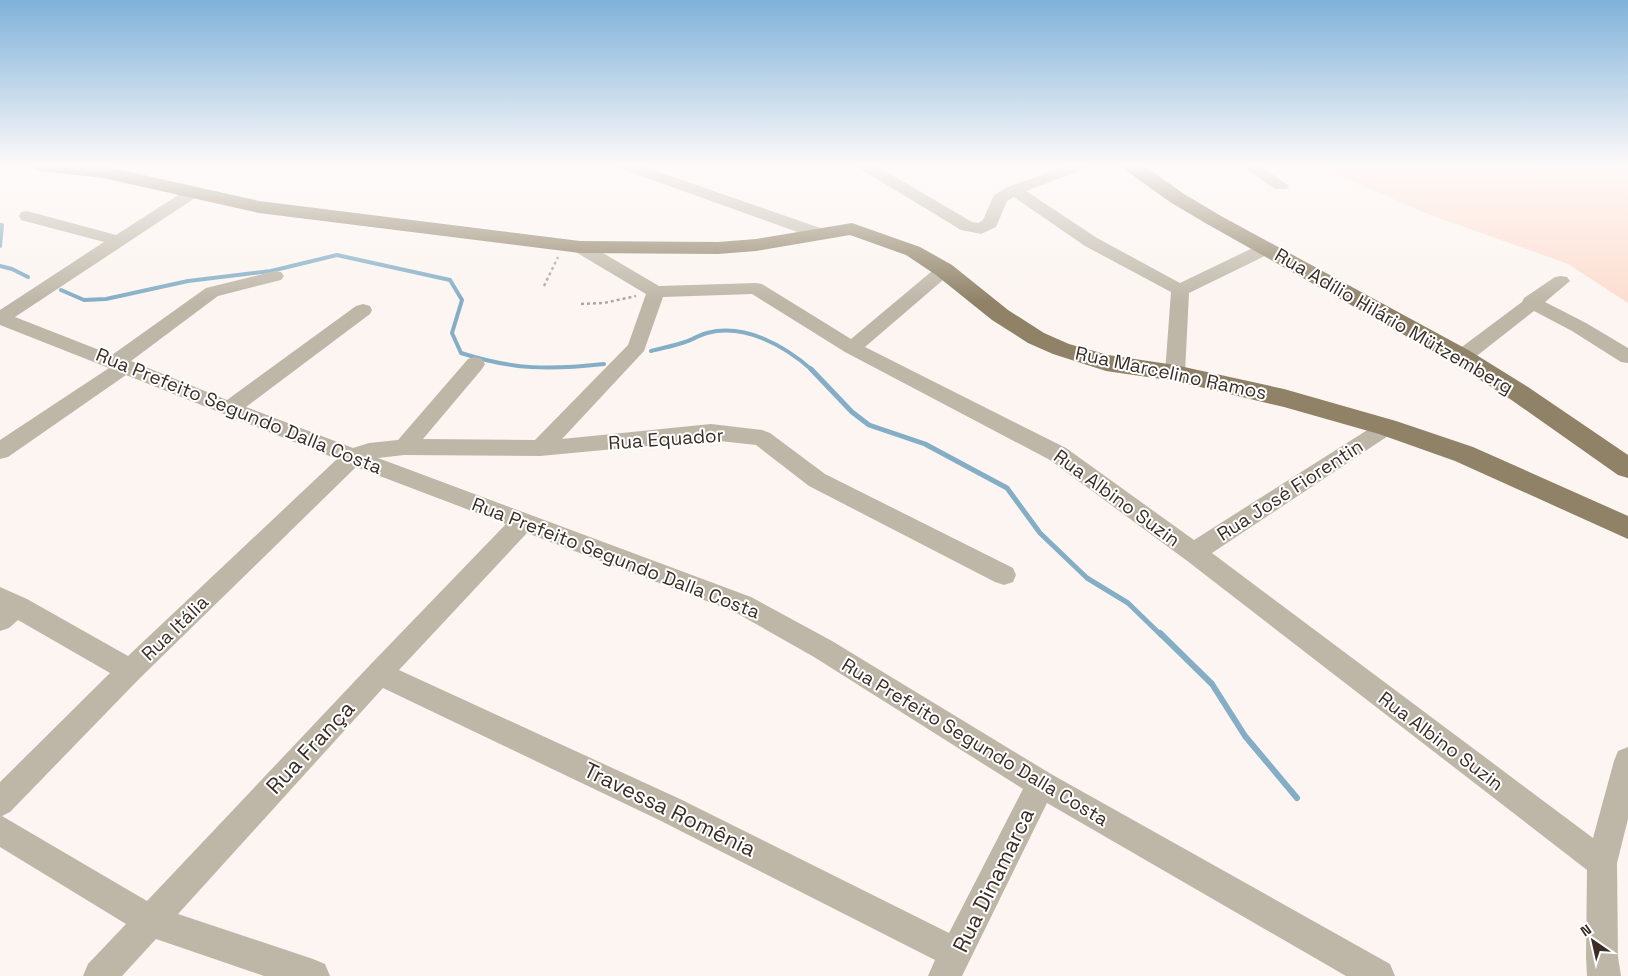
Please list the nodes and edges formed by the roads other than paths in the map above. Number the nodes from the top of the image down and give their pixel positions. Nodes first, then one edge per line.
1 (165, 211) edge
2 (287, 211) edge
3 (753, 211) edge
4 (941, 211) edge
5 (995, 211) edge
6 (1044, 211) edge
7 (1200, 211) edge
8 (27, 216) dead end
9 (820, 234) junction
10 (119, 241) junction
11 (580, 247) junction
12 (1267, 248) junction
13 (944, 270) junction
14 (275, 276) dead end
15 (1560, 281) dead end
16 (1180, 290) junction
17 (656, 292) junction
18 (1531, 302) junction
19 (363, 310) dead end
20 (0, 318) edge
21 (852, 348) junction
22 (1462, 357) junction
23 (1628, 357) edge
24 (121, 364) junction
25 (475, 364) dead end
26 (1175, 373) junction
27 (230, 408) junction
28 (1387, 427) junction
29 (404, 447) junction
30 (540, 448) junction
31 (0, 451) edge
32 (353, 457) junction
33 (1628, 468) edge
34 (524, 521) junction
35 (1628, 528) edge
36 (1194, 553) junction
37 (1004, 575) dead end
38 (6, 608) edge
39 (130, 671) junction
40 (379, 673) junction
41 (1628, 761) edge
42 (1040, 784) junction
43 (0, 802) edge
44 (1623, 803) edge
45 (0, 830) edge
46 (1602, 863) junction
47 (150, 921) junction
48 (951, 965) edge
49 (308, 975) edge
50 (100, 976) edge
51 (1378, 976) edge
52 (1604, 976) edge

1 - 10 street
2 - 11 main road, Rua Marcelino Ramos
3 - 9 street
4 - 5 street
6 - 16 street
7 - 12 main road, Rua Adílio Hilário Mützemberg
8 - 10 street
9 - 11 main road, Rua Marcelino Ramos
9 - 13 main road, Rua Marcelino Ramos
10 - 20 street
11 - 17 street
12 - 16 street
12 - 22 main road, Rua Adílio Hilário Mützemberg
13 - 21 street
13 - 26 main road, Rua Marcelino Ramos
14 - 24 street
15 - 18 street
16 - 26 street
17 - 21 street, Rua Albino Suzin
17 - 30 street
18 - 22 street
18 - 23 street
19 - 27 street
20 - 24 street, Rua Prefeito Segundo Dalla Costa
21 - 36 street, Rua Albino Suzin
22 - 33 main road, Rua Adílio Hilário Mützemberg
24 - 27 street, Rua Prefeito Segundo Dalla Costa
24 - 31 street
25 - 29 street
26 - 28 main road, Rua Marcelino Ramos
27 - 32 street, Rua Prefeito Segundo Dalla Costa
28 - 35 main road, Rua Marcelino Ramos
28 - 36 street, Rua José Fiorentin
29 - 30 street, Rua Equador
29 - 32 street, Rua Equador
30 - 37 street, Rua Equador
32 - 34 street, Rua Prefeito Segundo Dalla Costa
32 - 39 street, Rua Itália
34 - 40 street, Rua França
34 - 42 street, Rua Prefeito Segundo Dalla Costa
36 - 46 street, Rua Albino Suzin
38 - 39 street
39 - 43 street, Rua Itália
40 - 47 street, Rua França
40 - 48 street, Travessa Romênia
41 - 44 street
42 - 48 street, Rua Dinamarca
42 - 51 street, Rua Prefeito Segundo Dalla Costa
44 - 46 street
45 - 47 street
46 - 52 street
47 - 49 street
47 - 50 street, Rua França

